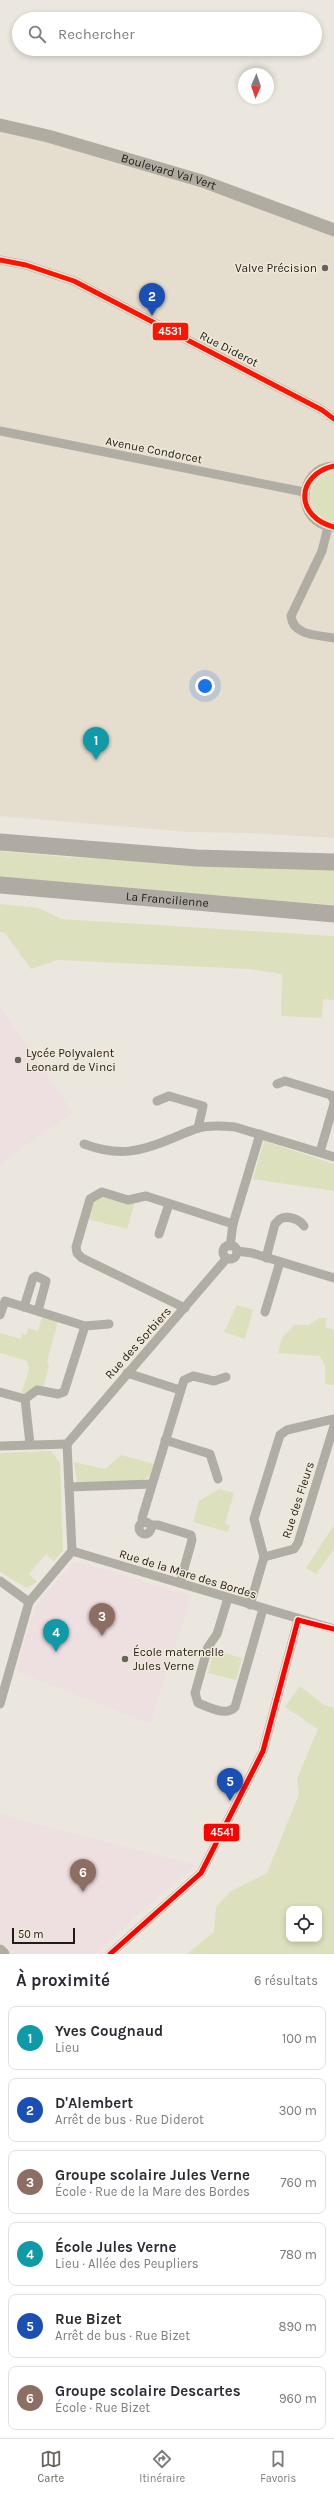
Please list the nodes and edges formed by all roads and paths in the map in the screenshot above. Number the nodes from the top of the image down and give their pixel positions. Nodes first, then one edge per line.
1 (0, 125) edge
2 (334, 230) edge
3 (0, 260) edge
4 (334, 419) edge
5 (0, 431) edge
6 (334, 466) edge
7 (304, 492) junction
8 (331, 527) edge
9 (334, 638) edge
10 (0, 842) edge
11 (334, 862) edge
12 (0, 885) edge
13 (334, 914) edge
14 (277, 1084) dead end
15 (157, 1100) dead end
16 (334, 1101) edge
17 (334, 1104) edge
18 (198, 1128) junction
19 (260, 1134) junction
20 (84, 1144) dead end
21 (320, 1152) junction
22 (334, 1157) edge
23 (169, 1204) junction
24 (233, 1224) junction
25 (304, 1226) dead end
26 (159, 1234) dead end
27 (234, 1248) junction
28 (266, 1258) junction
29 (280, 1262) junction
30 (334, 1278) edge
31 (2, 1298) edge
32 (24, 1307) junction
33 (185, 1308) junction
34 (38, 1311) junction
35 (265, 1312) dead end
36 (0, 1316) edge
37 (109, 1324) dead end
38 (85, 1326) junction
39 (127, 1373) junction
40 (226, 1377) dead end
41 (180, 1390) junction
42 (0, 1392) edge
43 (25, 1399) junction
44 (334, 1419) edge
45 (334, 1426) edge
46 (165, 1440) junction
47 (30, 1444) junction
48 (67, 1444) junction
49 (0, 1446) edge
50 (218, 1479) dead end
51 (152, 1484) junction
52 (69, 1487) junction
53 (72, 1551) junction
54 (264, 1557) junction
55 (0, 1581) edge
56 (180, 1583) junction
57 (228, 1598) junction
58 (29, 1602) junction
59 (250, 1605) junction
60 (263, 1609) junction
61 (298, 1620) junction
62 (334, 1629) edge
63 (0, 1704) edge
64 (0, 1951) edge
65 (3, 1954) edge
66 (110, 1954) edge

1 - 2 street, Boulevard Val Vert
3 - 4 street, Rue Diderot
5 - 7 street, Avenue Condorcet
6 - 7 street
7 - 8 street
8 - 9 street
10 - 11 highway
12 - 13 highway, La Francilienne
14 - 16 street
15 - 18 street
17 - 21 street
18 - 19 street
18 - 20 street
19 - 21 street
19 - 24 street
21 - 22 street
23 - 24 street
23 - 26 street
23 - 33 street
24 - 27 street
25 - 28 street
27 - 28 street
27 - 33 street, Rue des Sorbiers
28 - 29 street
29 - 30 street
29 - 35 street
31 - 32 street
31 - 36 street
32 - 34 street
32 - 34 street
33 - 39 street, Rue des Sorbiers
34 - 38 street
37 - 38 street
38 - 43 street
39 - 41 street
39 - 48 street, Rue des Sorbiers
40 - 41 street
41 - 46 street
42 - 43 street
43 - 47 street
44 - 54 street
45 - 54 street, Rue des Fleurs
46 - 50 street
46 - 51 street
47 - 48 street
47 - 49 street
48 - 52 street
51 - 52 street
51 - 56 street
52 - 53 street
53 - 56 street, Rue de la Mare des Bordes
53 - 58 street
54 - 59 street
55 - 58 street
56 - 57 street, Rue de la Mare des Bordes
57 - 59 street, Rue de la Mare des Bordes
57 - 60 street
58 - 63 street
59 - 60 street, Rue de la Mare des Bordes
60 - 61 street, Rue de la Mare des Bordes
61 - 62 street, Rue de la Mare des Bordes
61 - 66 street
64 - 65 street

